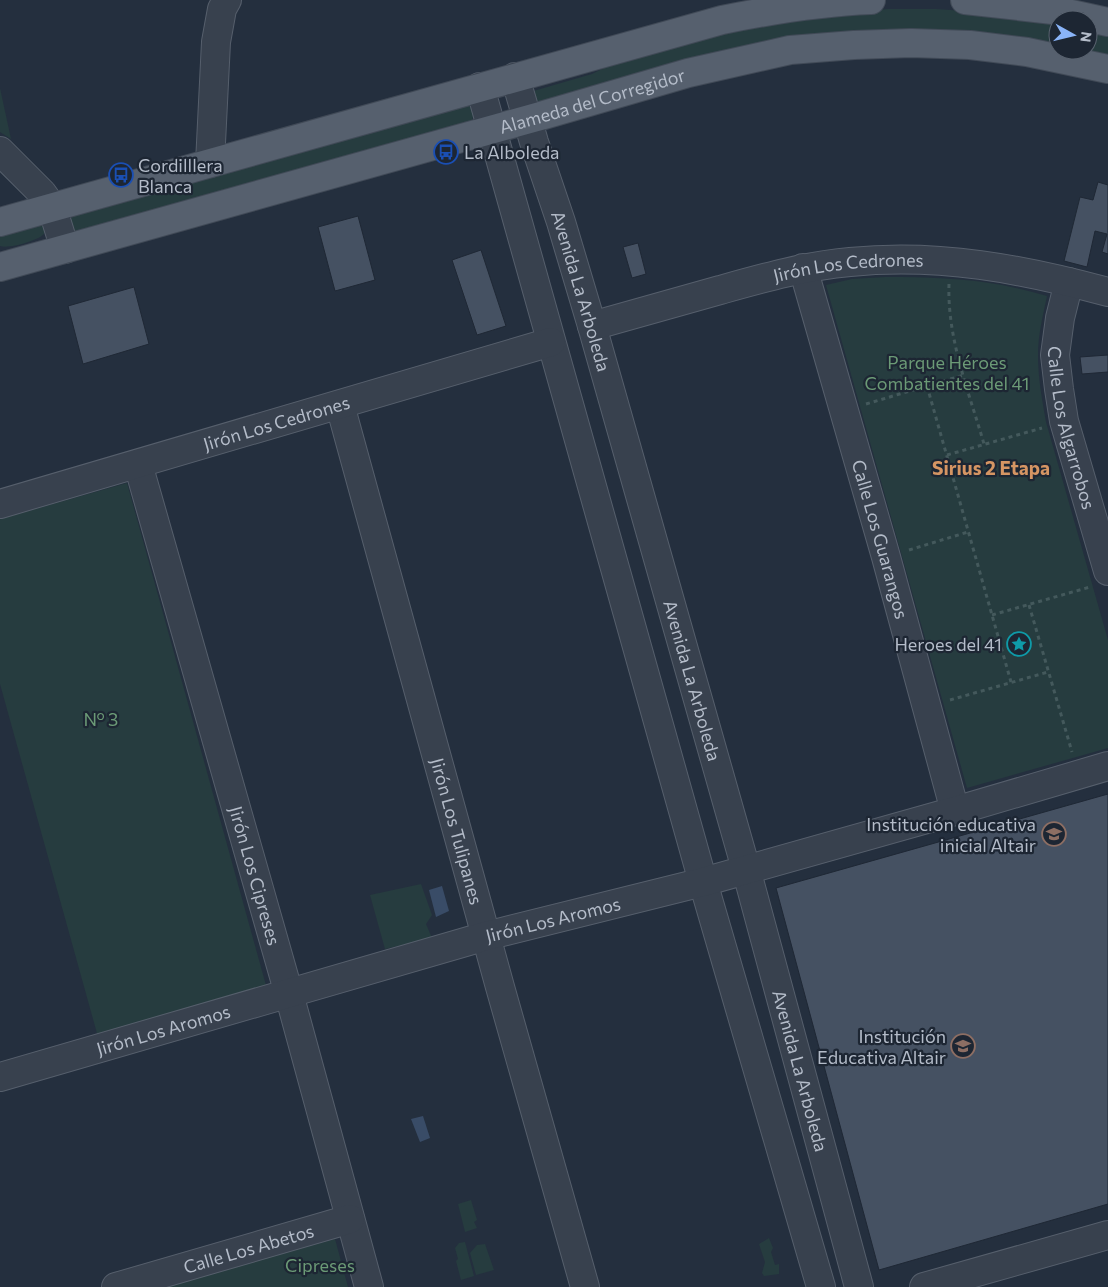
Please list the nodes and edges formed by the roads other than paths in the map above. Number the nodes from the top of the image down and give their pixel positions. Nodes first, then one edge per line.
1 (227, 0) edge
2 (871, 0) edge
3 (965, 0) edge
4 (1054, 5) edge
5 (1108, 22) edge
6 (1108, 69) edge
7 (515, 77) junction
8 (480, 87) junction
9 (527, 119) junction
10 (492, 129) junction
11 (0, 150) edge
12 (210, 163) junction
13 (52, 207) junction
14 (0, 222) edge
15 (65, 249) junction
16 (0, 267) edge
17 (803, 268) junction
18 (1069, 282) junction
19 (1108, 292) edge
20 (592, 326) junction
21 (551, 342) junction
22 (340, 405) junction
23 (138, 464) junction
24 (0, 504) edge
25 (1099, 579) edge
26 (1108, 766) edge
27 (955, 811) junction
28 (746, 869) junction
29 (702, 882) junction
30 (486, 936) junction
31 (289, 994) junction
32 (0, 1078) edge
33 (350, 1219) junction
34 (1108, 1235) edge
35 (116, 1287) edge
36 (369, 1287) edge
37 (585, 1287) edge
38 (821, 1287) edge
39 (859, 1287) edge
40 (924, 1287) edge

1 - 12 street
2 - 7 main road
3 - 4 main road
4 - 5 main road
6 - 9 main road, Alameda del Corregidor
7 - 8 main road
7 - 9 street, Avenida La Arboleda
8 - 10 street
8 - 12 main road
9 - 10 main road, Alameda del Corregidor
9 - 20 street, Avenida La Arboleda
10 - 15 main road, Alameda del Corregidor
10 - 21 street
11 - 13 street
12 - 13 main road
13 - 14 main road
13 - 15 street
15 - 16 main road, Alameda del Corregidor
17 - 18 street, Jirón Los Cedrones
17 - 20 street, Jirón Los Cedrones
17 - 27 street, Calle Los Guarangos
18 - 19 street, Jirón Los Cedrones
18 - 25 street, Calle Los Algarrobos
20 - 28 street, Avenida La Arboleda
21 - 22 street, Jirón Los Cedrones
21 - 29 street
22 - 23 street, Jirón Los Cedrones
22 - 30 street, Jirón Los Tulipanes
23 - 24 street, Jirón Los Cedrones
23 - 31 street, Jirón Los Cipreses
26 - 27 street, Jirón Los Aromos
27 - 28 street, Jirón Los Aromos
28 - 29 street, Jirón Los Aromos
28 - 39 street, Avenida La Arboleda
29 - 30 street, Jirón Los Aromos
29 - 38 street
30 - 31 street, Jirón Los Aromos
30 - 37 street, Jirón Los Tulipanes
31 - 32 street, Jirón Los Aromos
31 - 33 street, Jirón Los Cipreses
33 - 35 street, Calle Los Abetos
33 - 36 street, Jirón Los Cipreses
34 - 40 street

